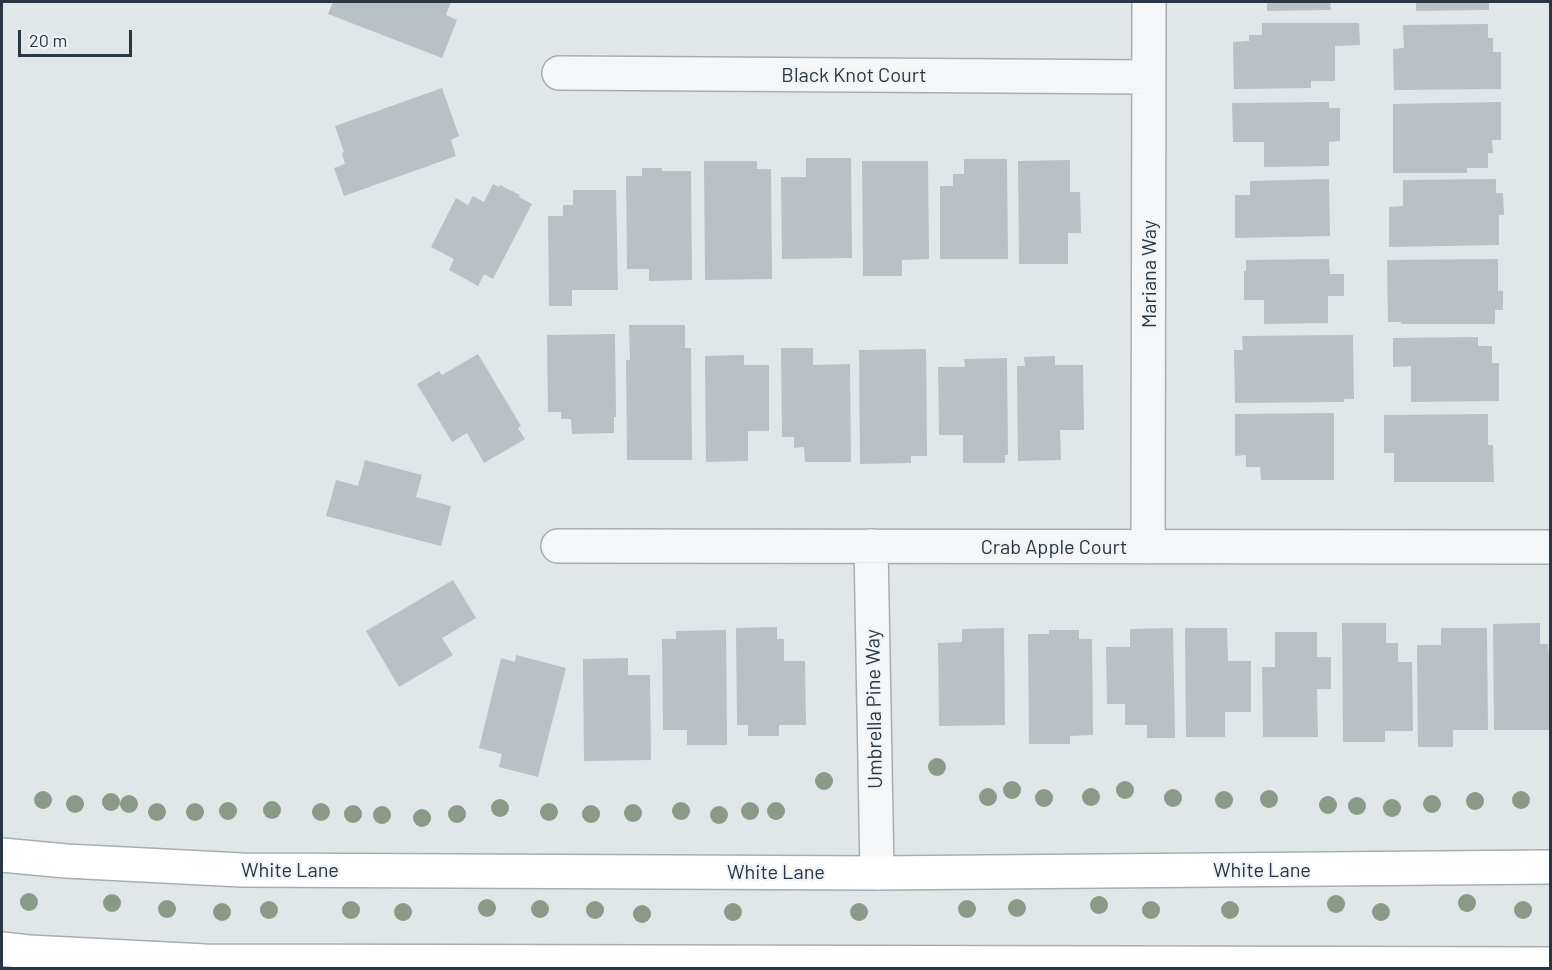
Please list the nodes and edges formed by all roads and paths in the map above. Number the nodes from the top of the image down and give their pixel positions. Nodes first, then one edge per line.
1 (1149, 2) edge
2 (560, 73) dead end
3 (1149, 77) junction
4 (558, 546) dead end
5 (871, 546) junction
6 (1148, 547) junction
7 (1551, 548) edge
8 (2, 855) edge
9 (1551, 867) edge
10 (877, 873) junction
11 (2, 949) edge
12 (1551, 964) edge

1 - 3 street, Mariana Way
2 - 3 street, Black Knot Court
3 - 6 street, Mariana Way
4 - 5 street, Crab Apple Court
5 - 6 street, Crab Apple Court
5 - 10 street, Umbrella Pine Way
6 - 7 street, Crab Apple Court
8 - 10 main road, White Lane
9 - 10 main road, White Lane
11 - 12 main road

